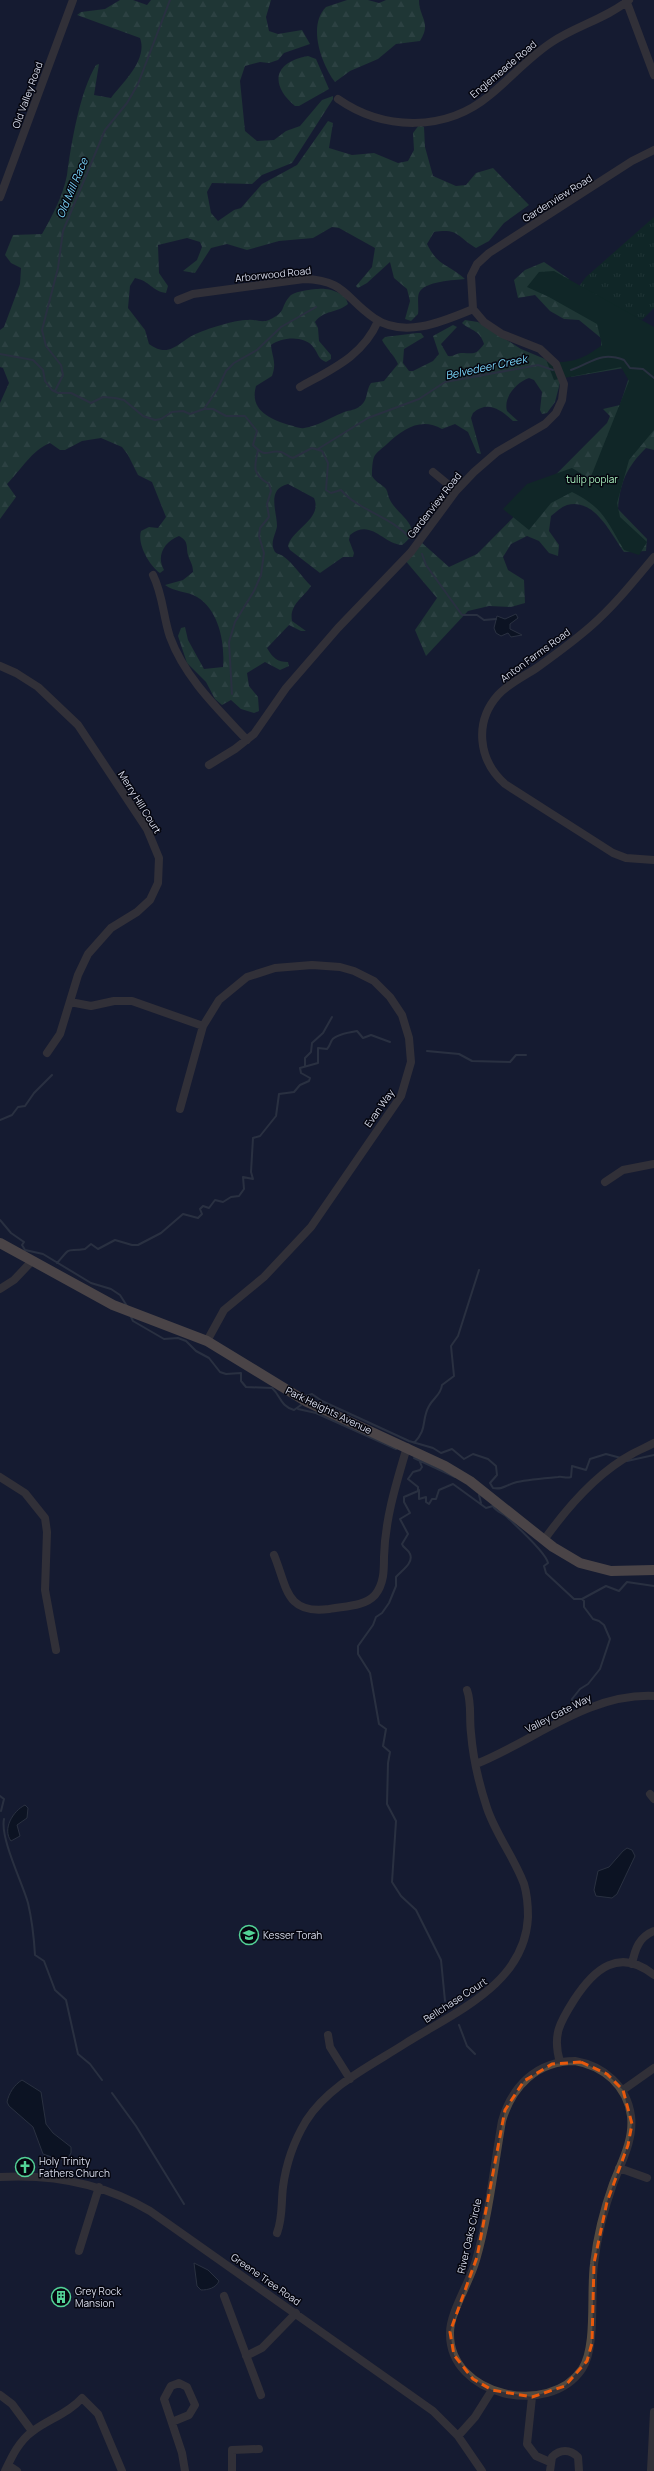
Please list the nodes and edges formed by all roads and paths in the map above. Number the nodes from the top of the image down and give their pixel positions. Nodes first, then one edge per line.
1 (73, 0) edge
2 (627, 1) edge
3 (654, 75) edge
4 (338, 99) dead end
5 (654, 150) edge
6 (0, 197) edge
7 (178, 300) dead end
8 (473, 309) junction
9 (378, 321) junction
10 (300, 387) dead end
11 (433, 472) dead end
12 (456, 491) junction
13 (654, 557) edge
14 (154, 575) dead end
15 (0, 666) edge
16 (247, 740) junction
17 (209, 765) dead end
18 (654, 860) edge
19 (70, 1002) junction
20 (202, 1026) junction
21 (47, 1053) dead end
22 (180, 1109) dead end
23 (654, 1164) edge
24 (605, 1182) dead end
25 (0, 1243) edge
26 (32, 1261) junction
27 (0, 1289) edge
28 (207, 1341) junction
29 (654, 1443) edge
30 (406, 1447) junction
31 (0, 1477) edge
32 (544, 1540) junction
33 (274, 1555) dead end
34 (654, 1570) edge
35 (56, 1650) dead end
36 (468, 1690) dead end
37 (654, 1696) edge
38 (476, 1764) junction
39 (654, 1931) edge
40 (632, 1964) junction
41 (654, 1976) edge
42 (328, 2035) dead end
43 (560, 2062) junction
44 (654, 2068) edge
45 (350, 2079) junction
46 (623, 2090) junction
47 (620, 2168) junction
48 (0, 2177) edge
49 (651, 2178) edge
50 (99, 2187) junction
51 (277, 2233) dead end
52 (79, 2251) dead end
53 (224, 2296) dead end
54 (296, 2313) junction
55 (246, 2356) junction
56 (492, 2390) junction
57 (261, 2395) dead end
58 (0, 2396) edge
59 (532, 2397) junction
60 (654, 2412) edge
61 (172, 2422) junction
62 (32, 2431) junction
63 (458, 2436) junction
64 (259, 2449) dead end
65 (550, 2462) junction
66 (6, 2468) edge
67 (17, 2471) edge
68 (122, 2471) edge
69 (185, 2471) edge
70 (232, 2471) edge
71 (482, 2471) edge
72 (550, 2471) edge
73 (579, 2471) edge
74 (651, 2471) edge

1 - 6 street, Old Valley Road
2 - 3 street
2 - 4 street, Englemeade Road
5 - 8 street, Gardenview Road
7 - 9 street, Arborwood Road
8 - 9 street, Arborwood Road
8 - 12 street, Gardenview Road
9 - 10 street
11 - 12 street
12 - 16 street, Gardenview Road
13 - 18 street, Anton Farms Road
14 - 16 street
15 - 19 street, Merry Hill Court
16 - 17 street, Gardenview Road
19 - 20 street
19 - 21 street, Merry Hill Court
20 - 22 street, Evan Way
20 - 28 street, Evan Way
23 - 24 street
25 - 26 main road, Park Heights Avenue
26 - 27 street
26 - 28 main road, Park Heights Avenue
28 - 30 main road, Park Heights Avenue
29 - 32 street
30 - 32 main road, Park Heights Avenue
30 - 33 street
31 - 35 street
32 - 34 main road, Park Heights Avenue
36 - 38 street, Bellchase Court
37 - 38 street, Valley Gate Way
38 - 45 street, Bellchase Court
39 - 40 street
40 - 41 street
40 - 43 street
42 - 45 street
43 - 46 street, River Oaks Circle
43 - 56 street, River Oaks Circle
44 - 46 street
45 - 51 street, Bellchase Court
46 - 47 street, River Oaks Circle
47 - 49 street
47 - 59 street, River Oaks Circle
48 - 50 street, Greene Tree Road
50 - 52 street
50 - 54 street, Greene Tree Road
53 - 55 street
54 - 55 street
54 - 63 street, Greene Tree Road
55 - 57 street
56 - 59 street, River Oaks Circle
56 - 63 street
58 - 62 street
59 - 65 street
60 - 74 street
61 - 61 street
61 - 69 street
62 - 66 street
62 - 68 street
63 - 71 street, Greene Tree Road
64 - 70 street
65 - 72 street
65 - 73 street
66 - 67 street

